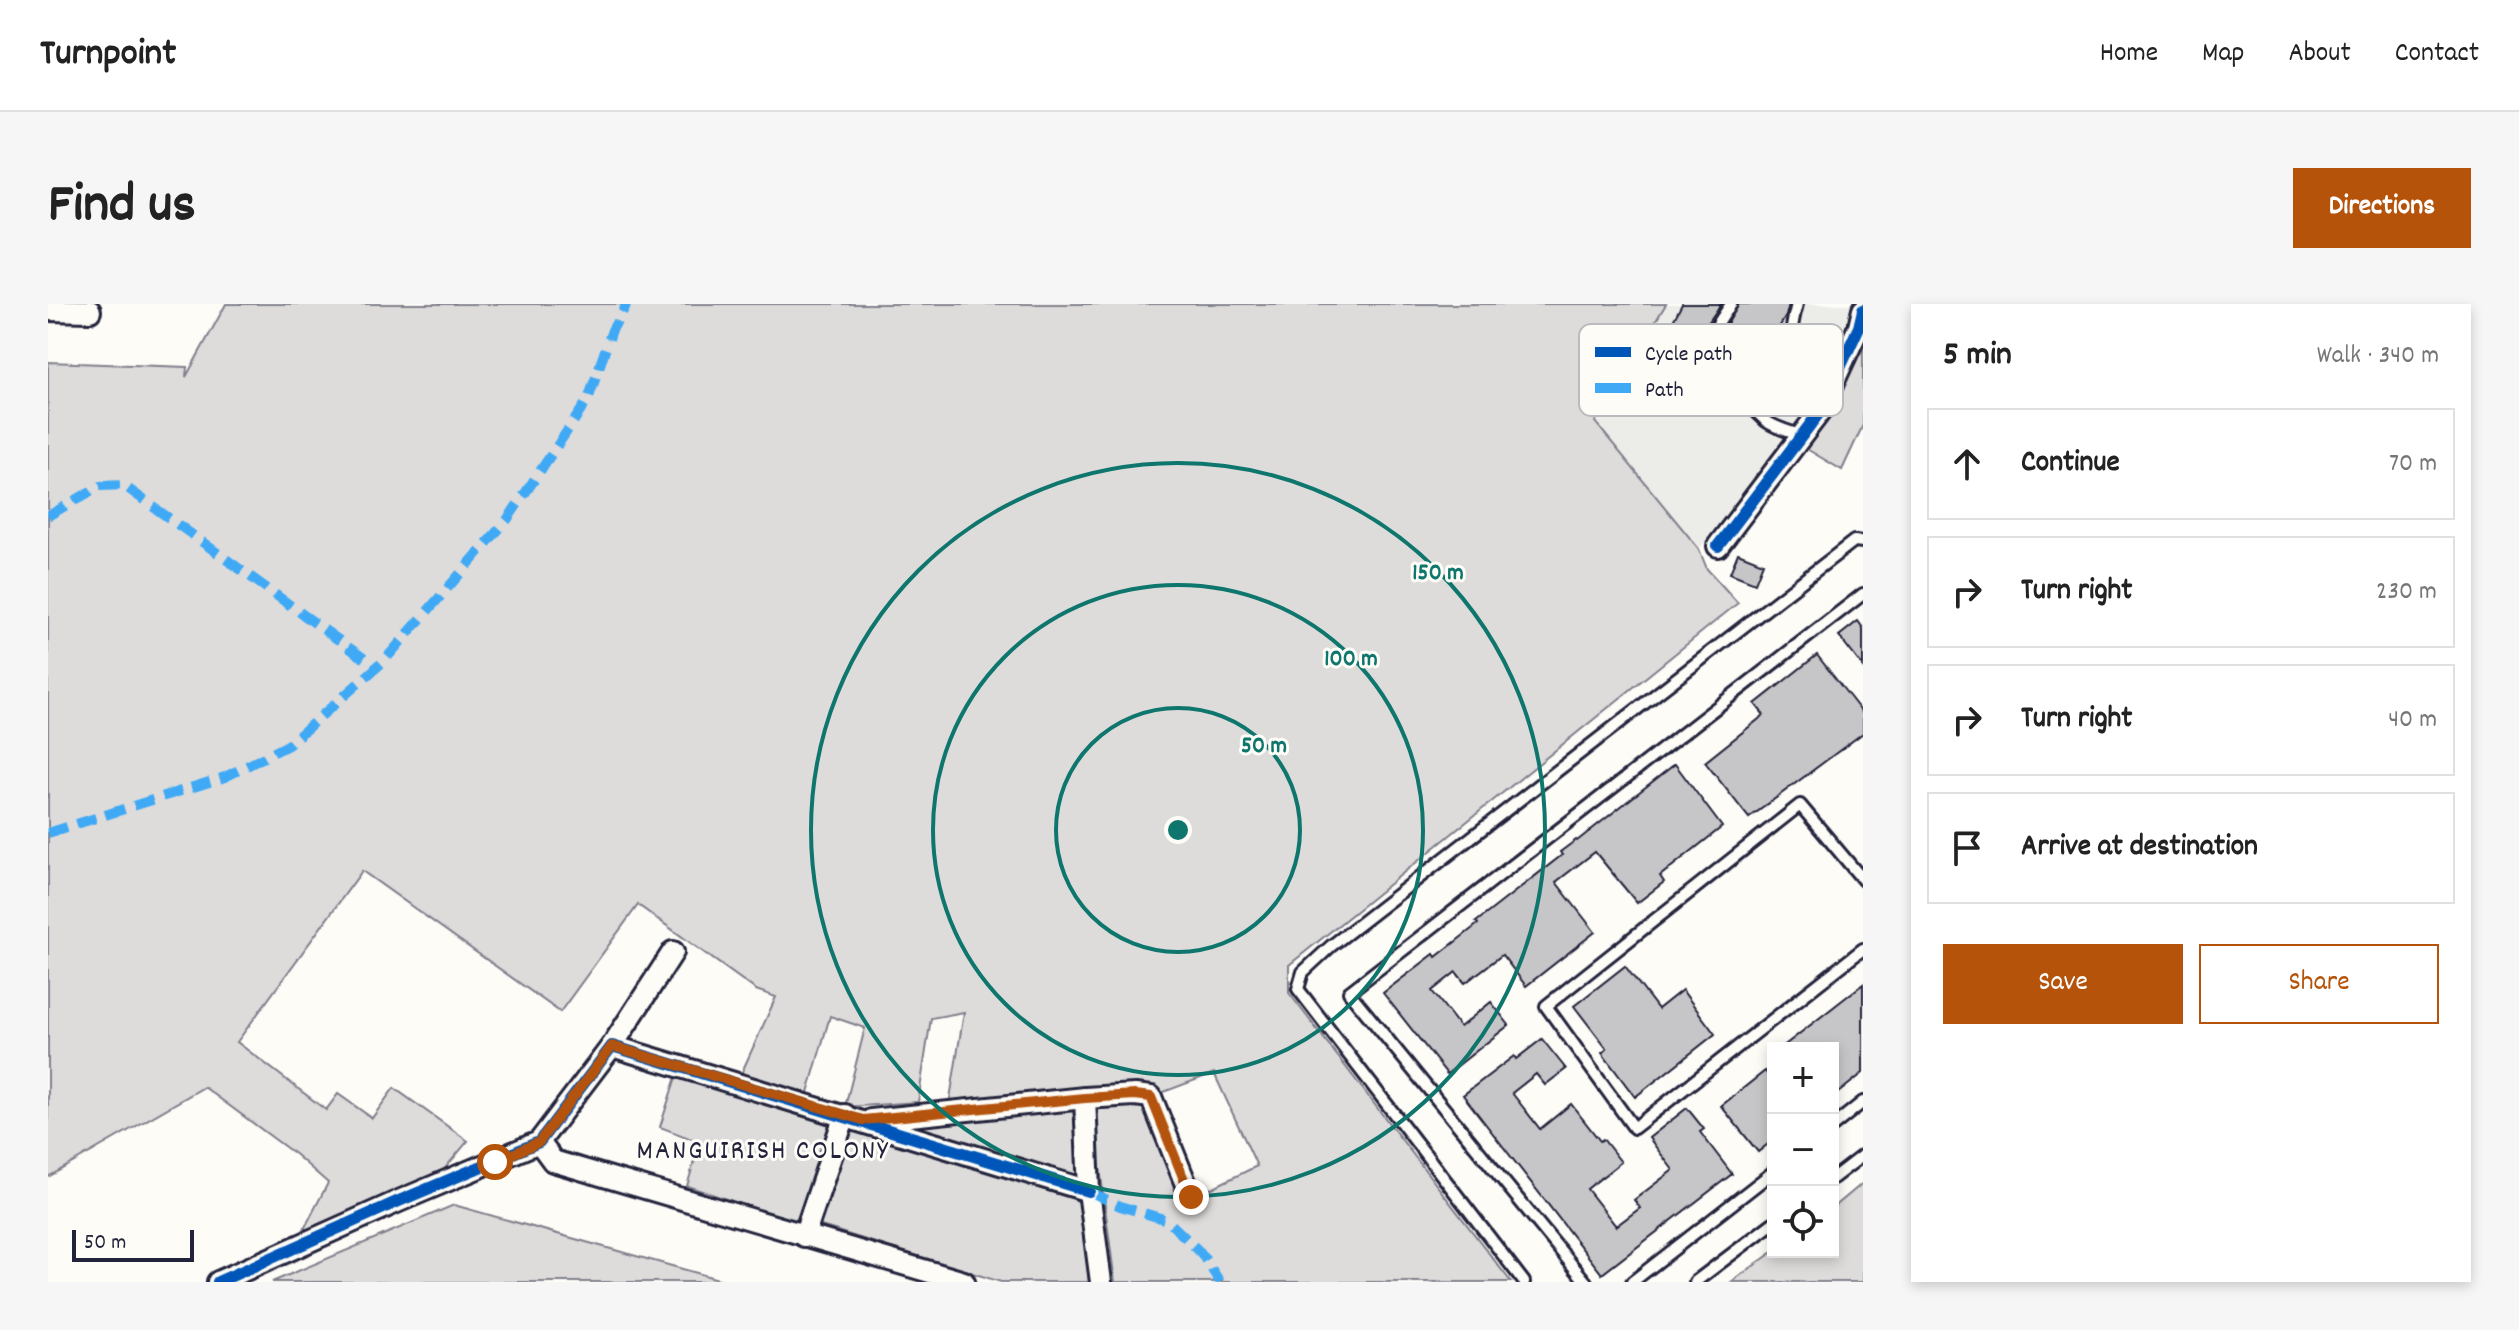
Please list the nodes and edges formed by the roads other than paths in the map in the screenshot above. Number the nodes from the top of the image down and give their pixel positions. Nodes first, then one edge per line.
1 (1731, 304) edge
2 (1797, 304) edge
3 (1862, 307) edge
4 (48, 310) edge
5 (90, 311) dead end
6 (1718, 324) edge
7 (1792, 324) edge
8 (1843, 361) edge
9 (1762, 416) edge
10 (1817, 416) edge
11 (1802, 436) junction
12 (1863, 542) edge
13 (1718, 546) dead end
14 (1863, 594) edge
15 (1862, 877) edge
16 (1863, 949) edge
17 (673, 952) dead end
18 (612, 1046) junction
19 (1085, 1098) junction
20 (1863, 1102) edge
21 (854, 1118) junction
22 (1839, 1121) edge
23 (539, 1142) junction
24 (1863, 1155) edge
25 (1839, 1173) edge
26 (1767, 1177) edge
27 (1089, 1191) junction
28 (1191, 1197) dead end
29 (1767, 1228) edge
30 (804, 1236) junction
31 (218, 1282) edge
32 (964, 1282) edge
33 (1101, 1282) edge
34 (1524, 1282) edge
35 (1586, 1282) edge
36 (1632, 1282) edge
37 (1695, 1282) edge

1 - 6 lane
2 - 7 lane
3 - 8 street
4 - 5 street
9 - 11 lane
10 - 11 street
11 - 13 street
12 - 34 lane
14 - 35 lane
15 - 16 lane
17 - 18 street
18 - 21 street
18 - 23 street
19 - 21 street
19 - 27 street
19 - 28 street
20 - 22 lane
21 - 27 street
21 - 30 street
23 - 30 street
23 - 31 street
24 - 25 lane
26 - 36 lane
27 - 33 street
29 - 37 lane
30 - 32 street

